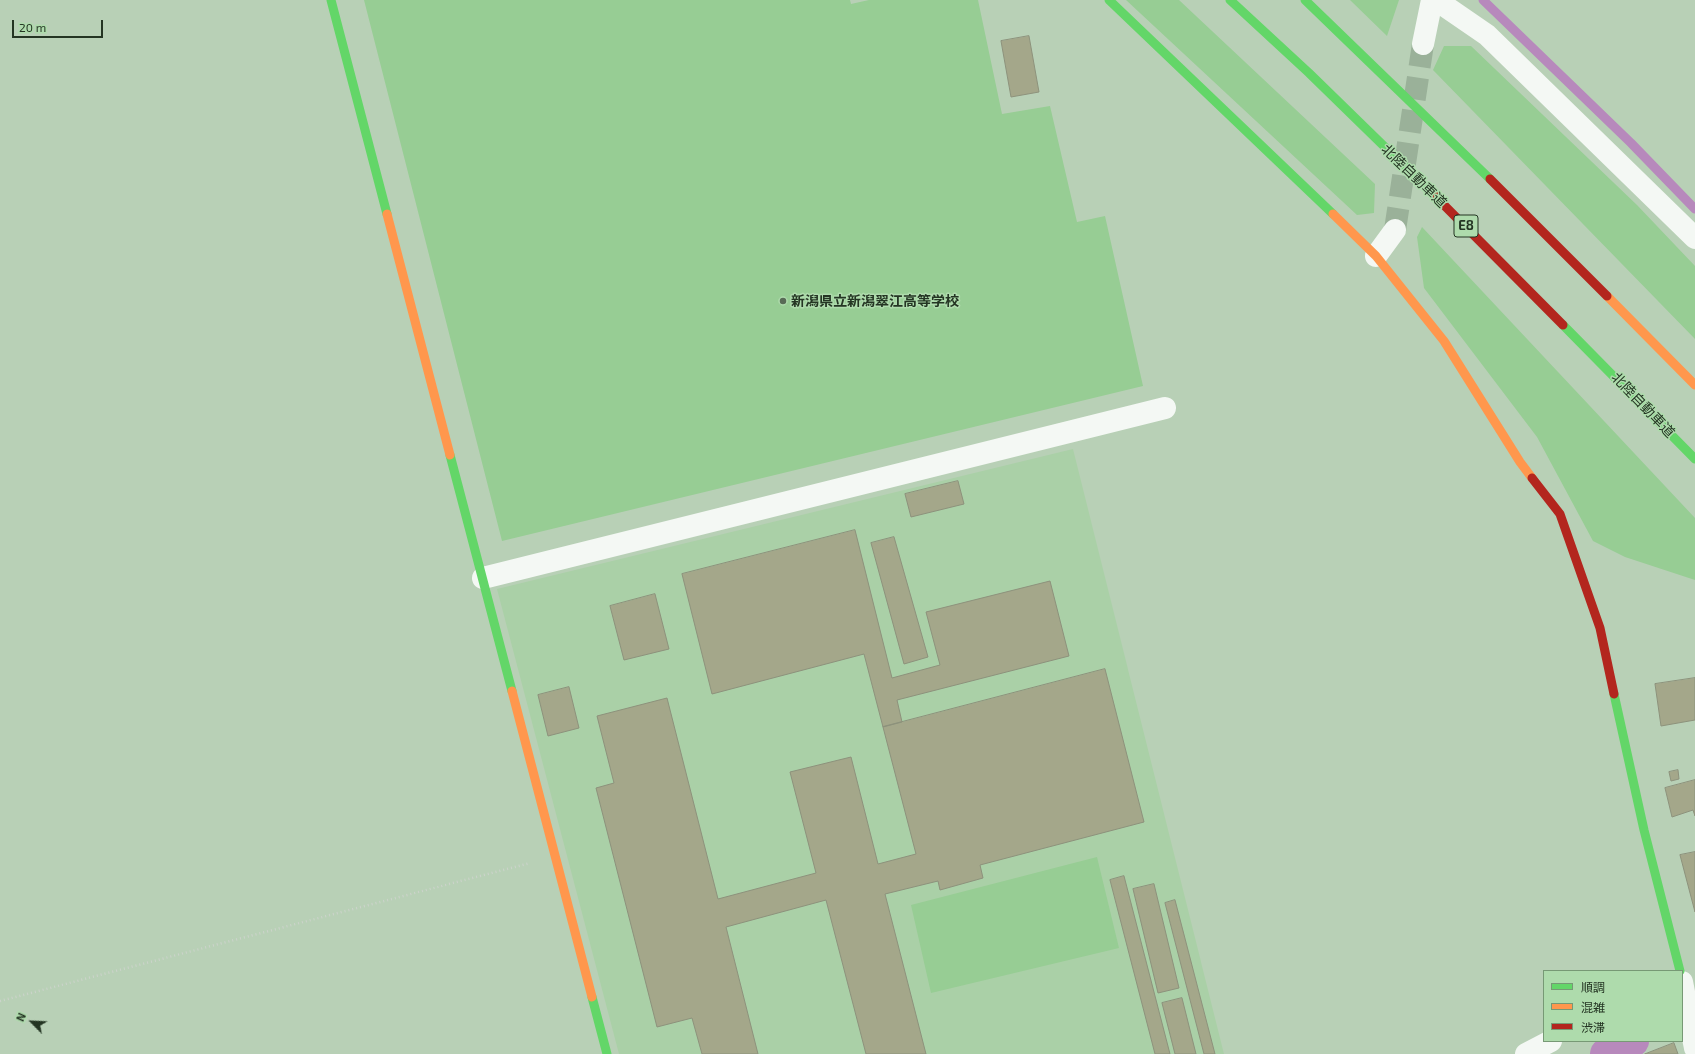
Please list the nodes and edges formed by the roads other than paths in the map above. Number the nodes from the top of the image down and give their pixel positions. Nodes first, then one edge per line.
1 (331, 0) edge
2 (1109, 0) edge
3 (1230, 0) edge
4 (1305, 0) edge
5 (1432, 0) edge
6 (1436, 0) edge
7 (1423, 44) tunnel mouth
8 (1395, 230) tunnel mouth
9 (1695, 238) edge
10 (1376, 256) junction
11 (1695, 385) edge
12 (1166, 408) dead end
13 (1695, 459) edge
14 (483, 578) junction
15 (1680, 970) edge
16 (1683, 987) edge
17 (1549, 1042) edge
18 (1695, 1048) edge
19 (607, 1054) edge
20 (1526, 1054) edge

1 - 14 main road
2 - 10 main road
3 - 13 main road, 北陸自動車道 / E8
4 - 11 main road
5 - 7 street
6 - 9 street
8 - 10 street
10 - 15 main road
12 - 14 street
14 - 19 main road
16 - 18 street
17 - 20 street

